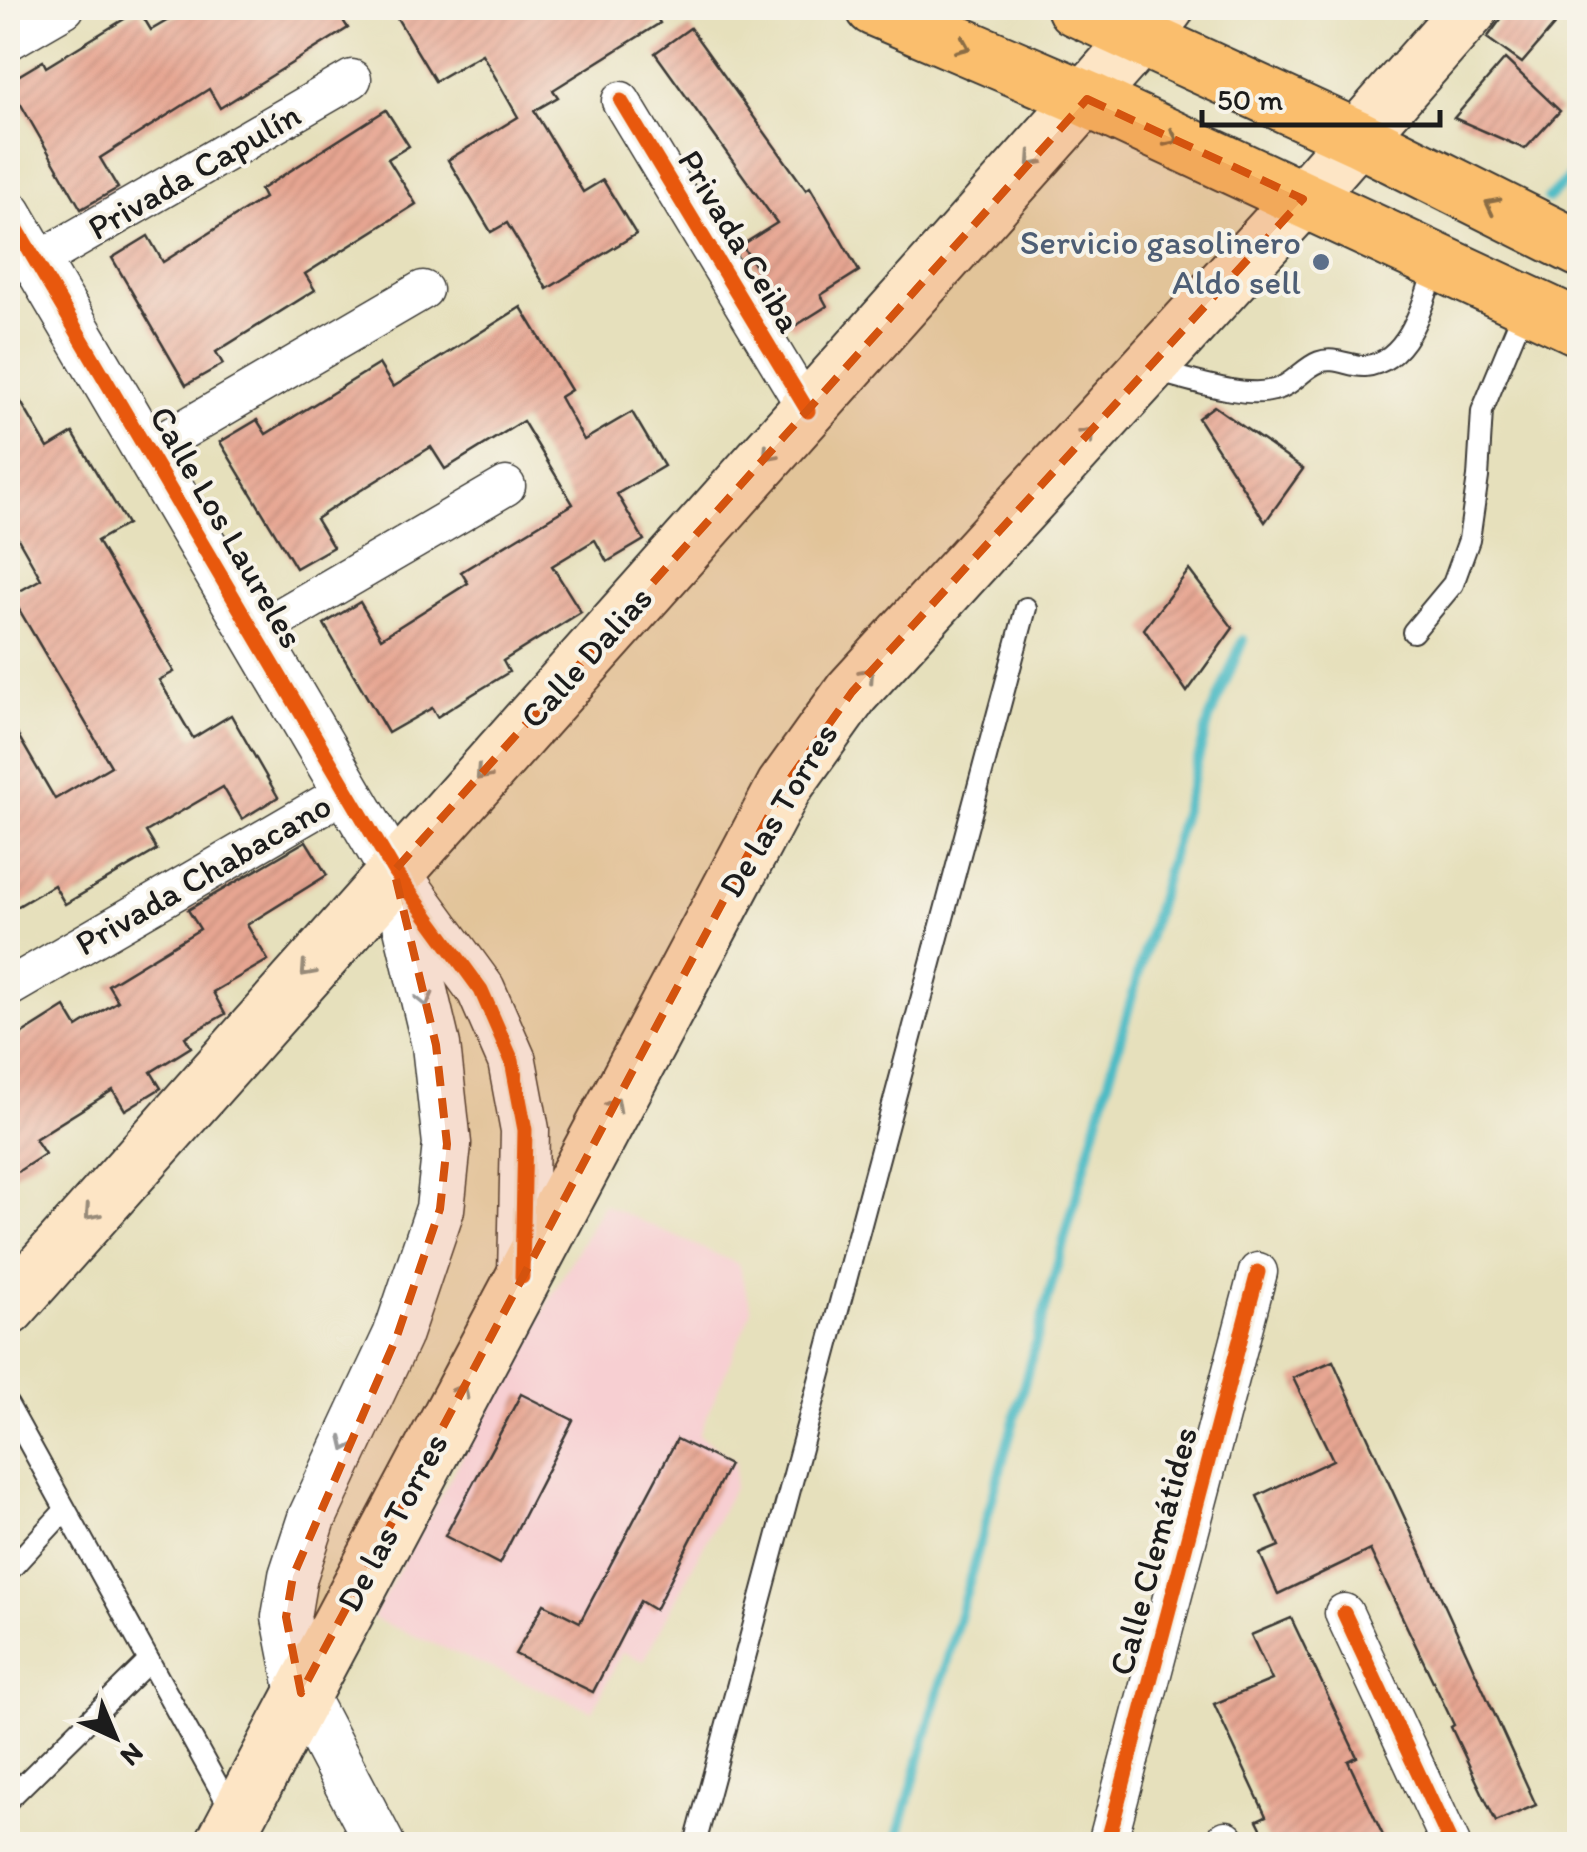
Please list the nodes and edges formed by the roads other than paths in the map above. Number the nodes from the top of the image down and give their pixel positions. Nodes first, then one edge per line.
1 (64, 8) edge
2 (874, 8) edge
3 (1075, 8) edge
4 (1471, 8) edge
5 (1154, 22) edge
6 (8, 41) edge
7 (352, 80) dead end
8 (1088, 99) junction
9 (622, 101) dead end
10 (1358, 138) junction
11 (1303, 200) junction
12 (8, 214) edge
13 (1580, 249) edge
14 (36, 262) junction
15 (1437, 262) junction
16 (424, 290) dead end
17 (1526, 303) junction
18 (1580, 328) edge
19 (1147, 370) junction
20 (808, 411) junction
21 (147, 451) junction
22 (506, 486) dead end
23 (1026, 608) dead end
24 (254, 632) junction
25 (1413, 632) dead end
26 (347, 791) junction
27 (394, 871) junction
28 (8, 988) edge
29 (1258, 1272) dead end
30 (522, 1277) junction
31 (8, 1308) edge
32 (8, 1404) edge
33 (66, 1510) junction
34 (8, 1572) edge
35 (1344, 1613) dead end
36 (149, 1662) junction
37 (302, 1693) junction
38 (8, 1800) edge
39 (230, 1832) edge
40 (380, 1844) edge
41 (695, 1844) edge
42 (1107, 1844) edge
43 (1451, 1844) edge

1 - 6 street
2 -> 8 main road
3 - 5 main road
4 - 10 main road, De las Torres
5 - 8 main road, Calle Dalias
5 - 10 main road
7 - 14 street, Privada Capulín
8 -> 11 main road
8 -> 20 main road, Calle Dalias
9 - 20 street, Privada Ceiba
10 - 11 main road, De las Torres
13 -> 10 main road
11 - 15 main road
11 - 19 main road, De las Torres
12 - 14 street, Calle Los Laureles
14 - 21 street, Calle Los Laureles
15 - 17 main road
15 - 19 lane
16 - 21 street
17 - 18 main road
17 - 25 lane
30 -> 19 main road, De las Torres
20 -> 27 main road, Calle Dalias
21 - 24 street, Calle Los Laureles
22 - 24 street
23 - 41 lane
24 - 26 street, Calle Los Laureles
26 - 27 street, Calle Los Laureles
26 - 28 street, Privada Chabacano
27 - 30 street
27 -> 31 main road, Calle Dalias
27 -> 37 street
29 - 42 street, Calle Clemátides
37 -> 30 main road, De las Torres
32 - 33 lane
33 - 34 lane
33 - 36 lane
35 - 43 street
36 - 38 lane
36 - 39 lane
37 - 39 main road
37 - 40 street

